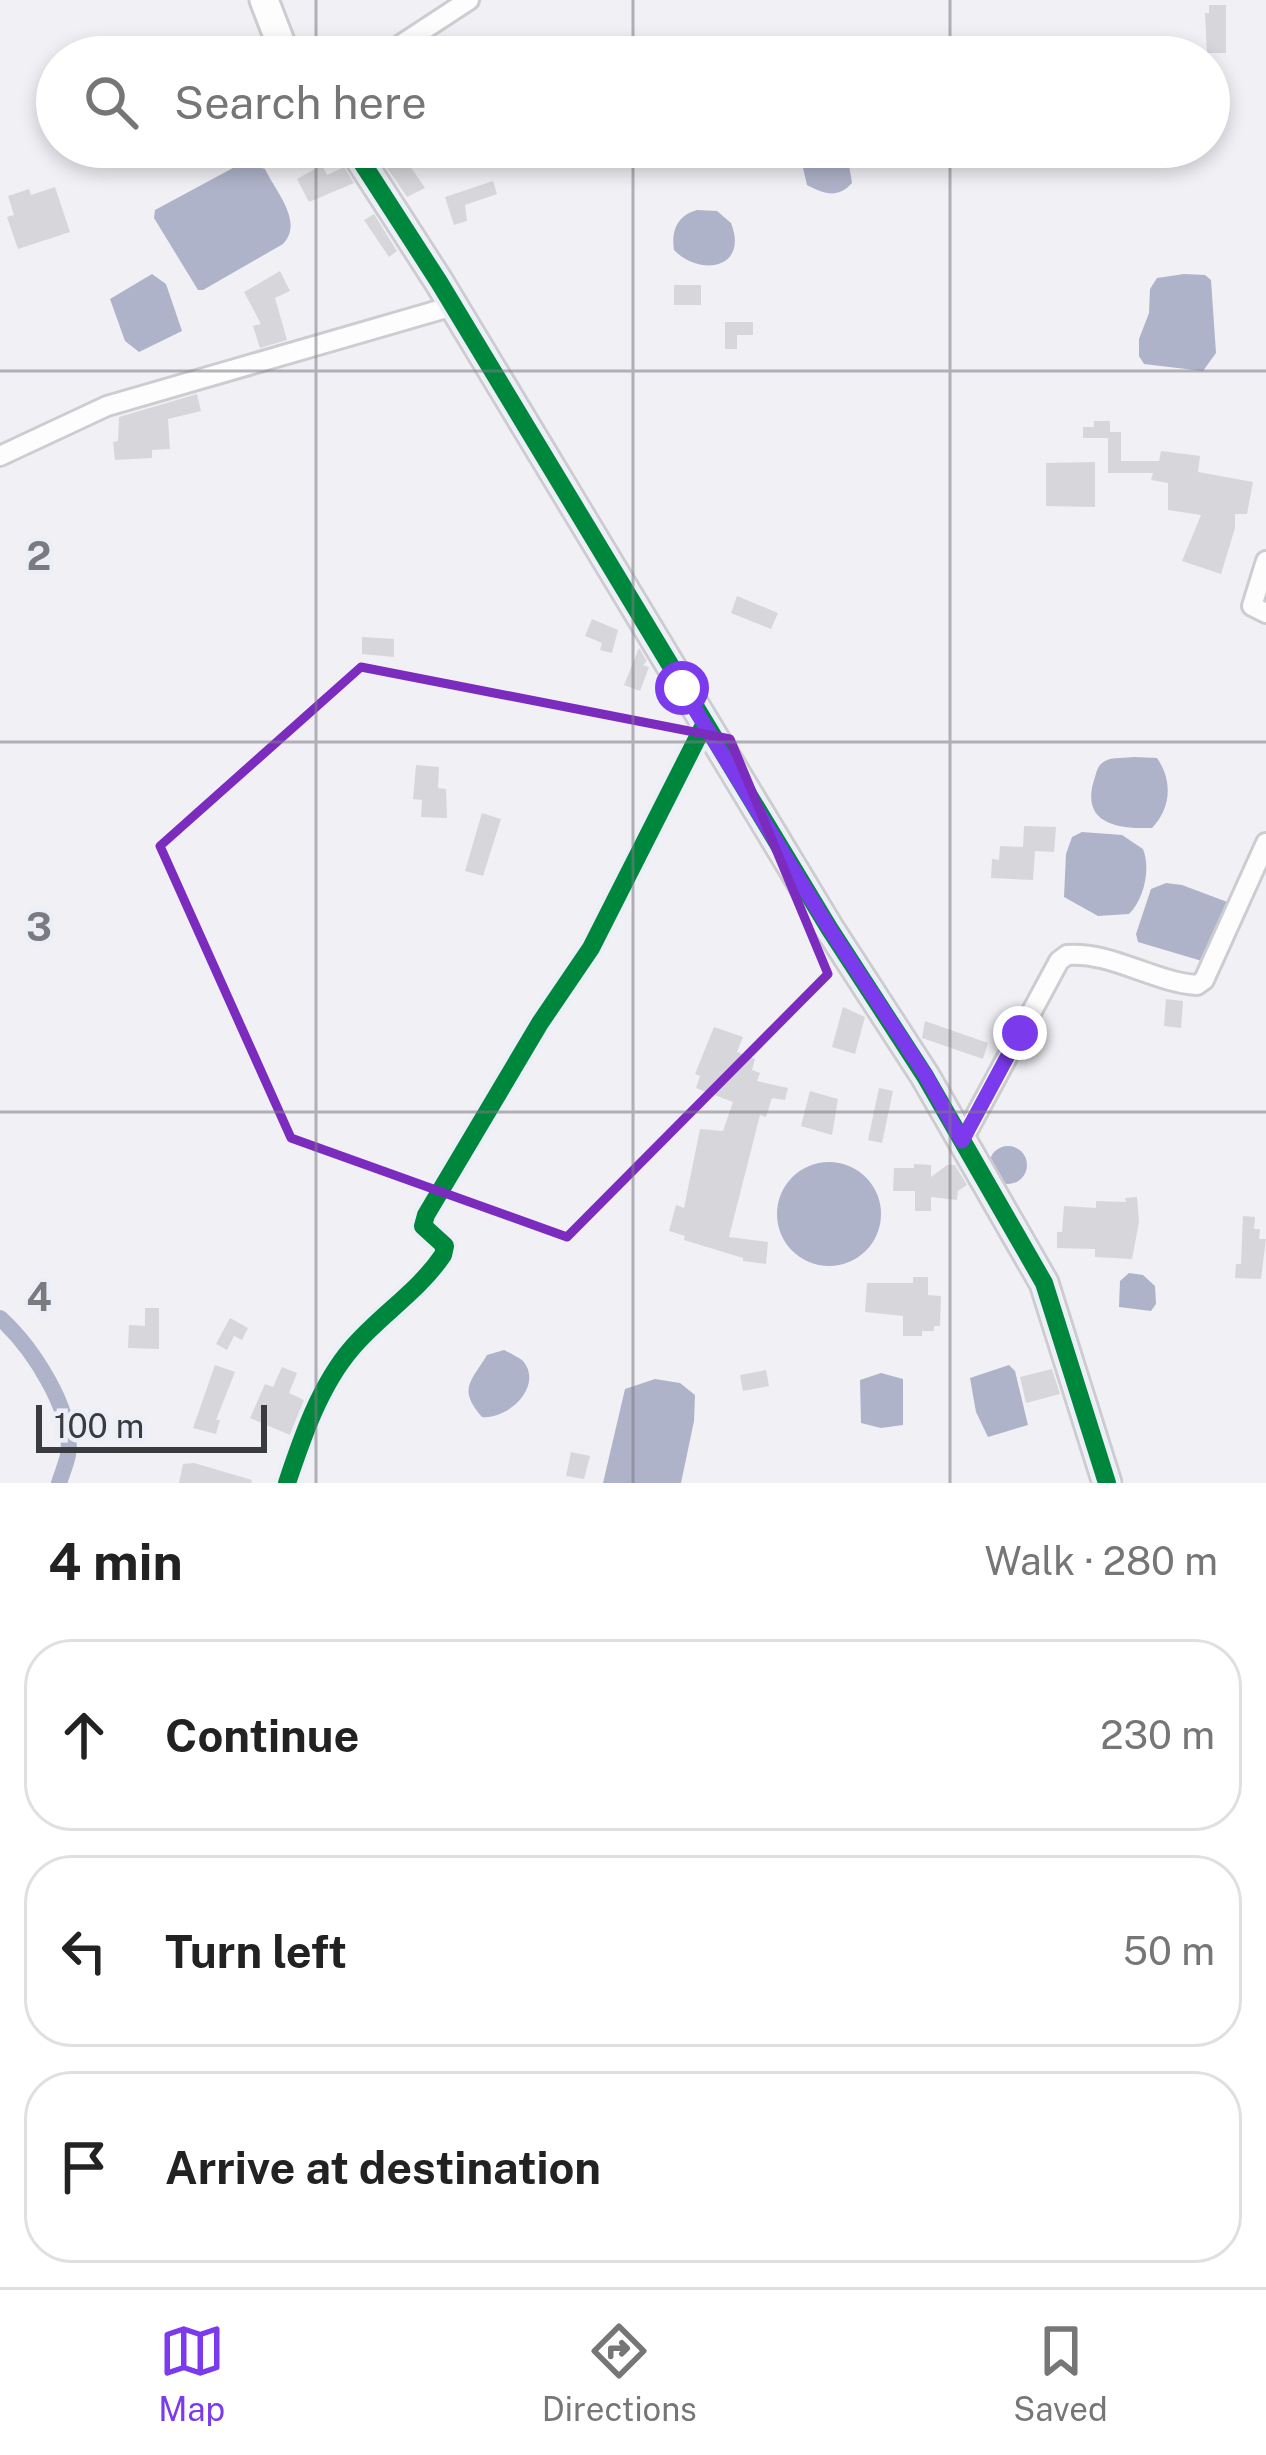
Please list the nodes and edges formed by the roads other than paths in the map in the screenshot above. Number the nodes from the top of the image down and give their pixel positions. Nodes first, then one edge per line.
1 (264, 0) edge
2 (469, 0) edge
3 (278, 36) edge
4 (414, 36) edge
5 (365, 168) edge
6 (453, 306) junction
7 (0, 456) edge
8 (1266, 561) edge
9 (1266, 613) edge
10 (704, 725) junction
11 (1266, 843) edge
12 (962, 1141) junction
13 (287, 1483) edge
14 (1107, 1483) edge

1 - 3 street
2 - 4 street
5 - 6 street
6 - 7 street
6 - 10 street
8 - 9 street
10 - 12 street
10 - 13 street
11 - 12 street
12 - 14 street

